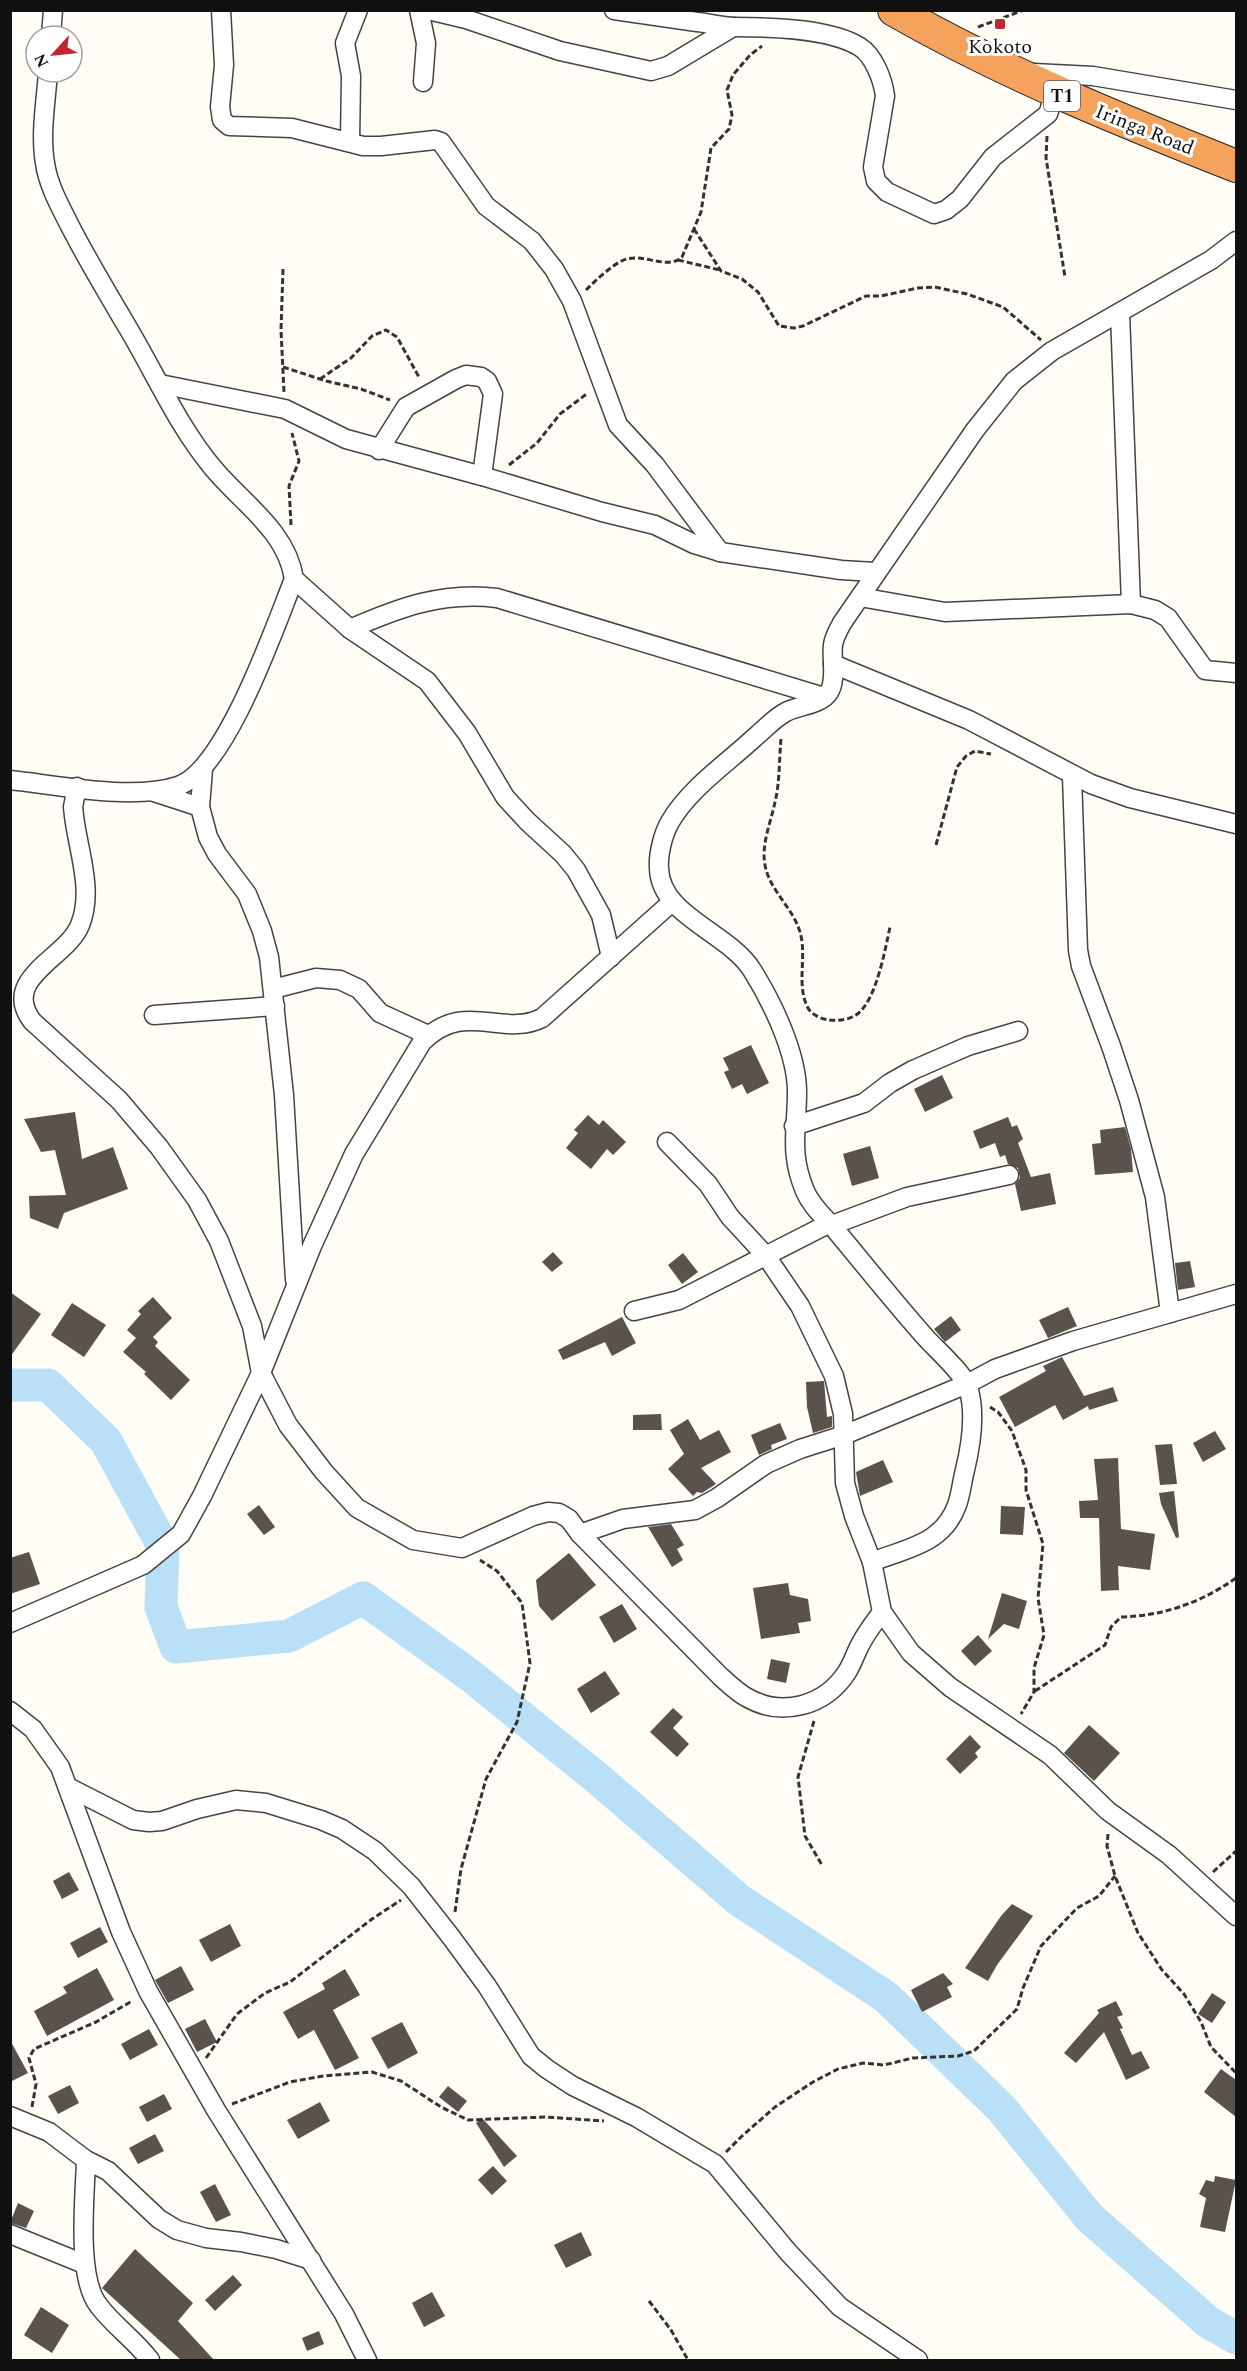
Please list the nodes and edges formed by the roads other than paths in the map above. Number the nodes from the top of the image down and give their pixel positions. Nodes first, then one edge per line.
1 (220, 10) edge
2 (358, 10) edge
3 (419, 10) edge
4 (428, 10) edge
5 (614, 10) edge
6 (894, 10) edge
7 (733, 27) junction
8 (1014, 73) junction
9 (423, 82) dead end
10 (47, 84) edge
11 (1236, 100) edge
12 (1052, 103) junction
13 (350, 142) junction
14 (1236, 166) edge
15 (1236, 242) edge
16 (1120, 313) junction
17 (160, 384) junction
18 (379, 450) junction
19 (487, 478) junction
20 (720, 552) junction
21 (875, 572) junction
22 (294, 579) junction
23 (860, 597) junction
24 (1131, 603) junction
25 (350, 629) junction
26 (833, 664) junction
27 (1236, 674) edge
28 (824, 697) junction
29 (203, 769) junction
30 (1072, 776) junction
31 (10, 780) edge
32 (77, 787) junction
33 (153, 792) junction
34 (200, 807) junction
35 (1236, 824) edge
36 (672, 902) junction
37 (611, 957) junction
38 (274, 997) junction
39 (154, 1015) dead end
40 (1018, 1031) dead end
41 (428, 1035) junction
42 (794, 1126) junction
43 (667, 1142) dead end
44 (1009, 1175) dead end
45 (831, 1224) junction
46 (766, 1256) junction
47 (295, 1285) junction
48 (1236, 1294) edge
49 (634, 1311) dead end
50 (1170, 1313) junction
51 (261, 1373) junction
52 (968, 1389) junction
53 (844, 1435) junction
54 (580, 1534) junction
55 (872, 1562) junction
56 (882, 1612) junction
57 (10, 1623) edge
58 (10, 1711) edge
59 (70, 1788) junction
60 (1236, 1916) edge
61 (18, 2119) edge
62 (86, 2160) junction
63 (10, 2234) edge
64 (311, 2260) junction
65 (84, 2264) junction
66 (150, 2361) edge
67 (367, 2361) edge
68 (918, 2361) edge

1 - 13 street
2 - 13 street
3 - 9 street
4 - 7 street
5 - 7 street
6 - 8 highway, Iringa Road / T1
7 - 12 street
8 - 11 street
8 - 12 highway, Iringa Road / T1
10 - 17 street
12 - 14 highway, Iringa Road / T1
13 - 20 street
15 - 16 street
16 - 21 street
16 - 24 street
17 - 18 street
17 - 22 street
18 - 19 street
18 - 19 street
19 - 20 street
20 - 21 street
21 - 23 street
22 - 25 street
22 - 29 street
23 - 24 street
23 - 26 street
24 - 27 street
25 - 28 street
25 - 37 street
26 - 28 street
26 - 30 street
28 - 36 street
29 - 33 street
29 - 34 street
30 - 35 street
30 - 50 street
31 - 32 street
32 - 33 street
32 - 51 street
33 - 34 street
34 - 38 street
36 - 37 street
36 - 42 street
37 - 41 street
38 - 39 street
38 - 41 street
38 - 47 street
40 - 42 street
41 - 47 street
42 - 45 street
43 - 46 street
44 - 45 street
45 - 46 street
45 - 52 street
46 - 49 street
46 - 53 street
47 - 51 street
48 - 50 street
50 - 52 street
51 - 54 street
51 - 57 street
52 - 53 street
52 - 55 street
53 - 54 street
53 - 55 street
54 - 56 street
55 - 56 street
56 - 60 street
58 - 59 street
59 - 64 street
59 - 68 street
61 - 62 street
62 - 64 street
62 - 65 street
63 - 65 street
64 - 67 street
65 - 66 street

